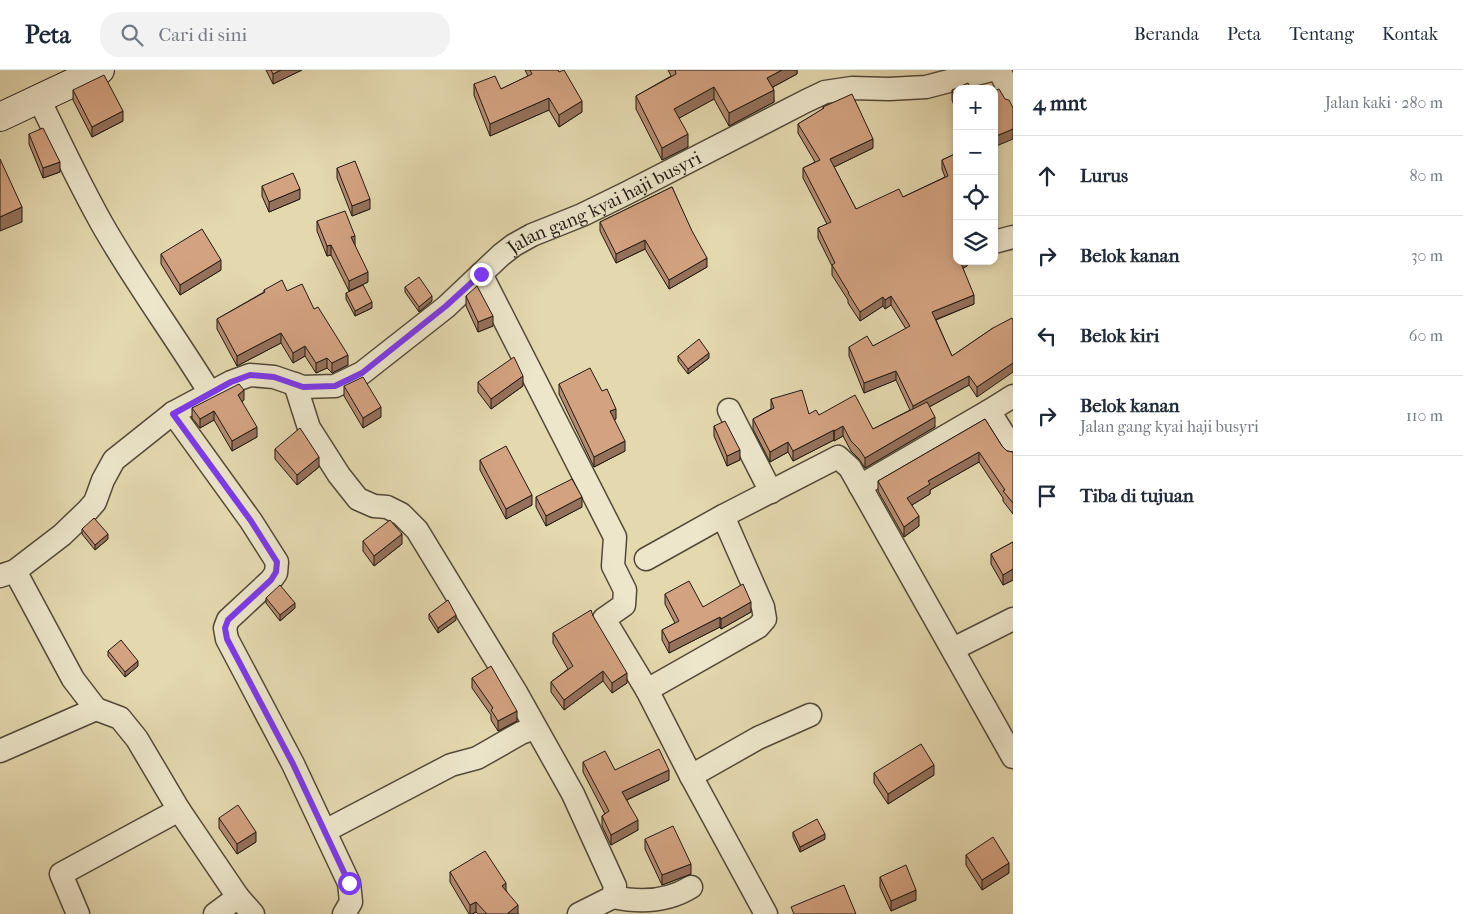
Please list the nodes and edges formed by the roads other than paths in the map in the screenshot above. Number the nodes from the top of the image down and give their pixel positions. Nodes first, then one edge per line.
1 (100, 70) edge
2 (991, 70) edge
3 (999, 70) edge
4 (1013, 98) edge
5 (39, 99) junction
6 (0, 117) edge
7 (1013, 236) edge
8 (998, 241) edge
9 (481, 274) junction
10 (295, 384) junction
11 (210, 394) junction
12 (1013, 396) edge
13 (729, 410) dead end
14 (989, 411) junction
15 (173, 414) junction
16 (1013, 449) edge
17 (860, 486) junction
18 (771, 492) junction
19 (723, 516) junction
20 (646, 559) dead end
21 (8, 574) edge
22 (1013, 619) edge
23 (953, 649) junction
24 (647, 690) junction
25 (96, 709) junction
26 (810, 715) dead end
27 (535, 728) junction
28 (1009, 742) edge
29 (0, 751) edge
30 (691, 776) junction
31 (179, 810) junction
32 (325, 831) junction
33 (691, 887) dead end
34 (238, 897) junction
35 (613, 897) junction
36 (78, 914) edge
37 (214, 914) edge
38 (253, 914) edge
39 (344, 914) edge
40 (579, 914) edge
41 (766, 914) edge

1 - 5 main road
2 - 9 street, Jalan gang kyai haji busyri
3 - 4 street
5 - 6 main road
5 - 11 street
7 - 8 street
9 - 10 street, Jalan gang kyai haji busyri
9 - 24 street
10 - 11 street, Jalan gang kyai haji busyri
10 - 27 street
11 - 15 street, Jalan gang kyai haji busyri
12 - 14 street
13 - 18 street
14 - 16 street
14 - 17 street
15 - 21 street, Jalan gang kyai haji busyri
15 - 32 street
17 - 18 street
17 - 23 street
18 - 19 street
19 - 20 street
19 - 24 street
21 - 25 street
22 - 23 street
23 - 28 street
24 - 30 street
25 - 29 street
25 - 31 street
26 - 30 street
27 - 32 street
27 - 35 street
30 - 41 street
31 - 34 street
31 - 36 street
32 - 39 street
33 - 35 street
34 - 37 street
34 - 38 street
35 - 40 street

